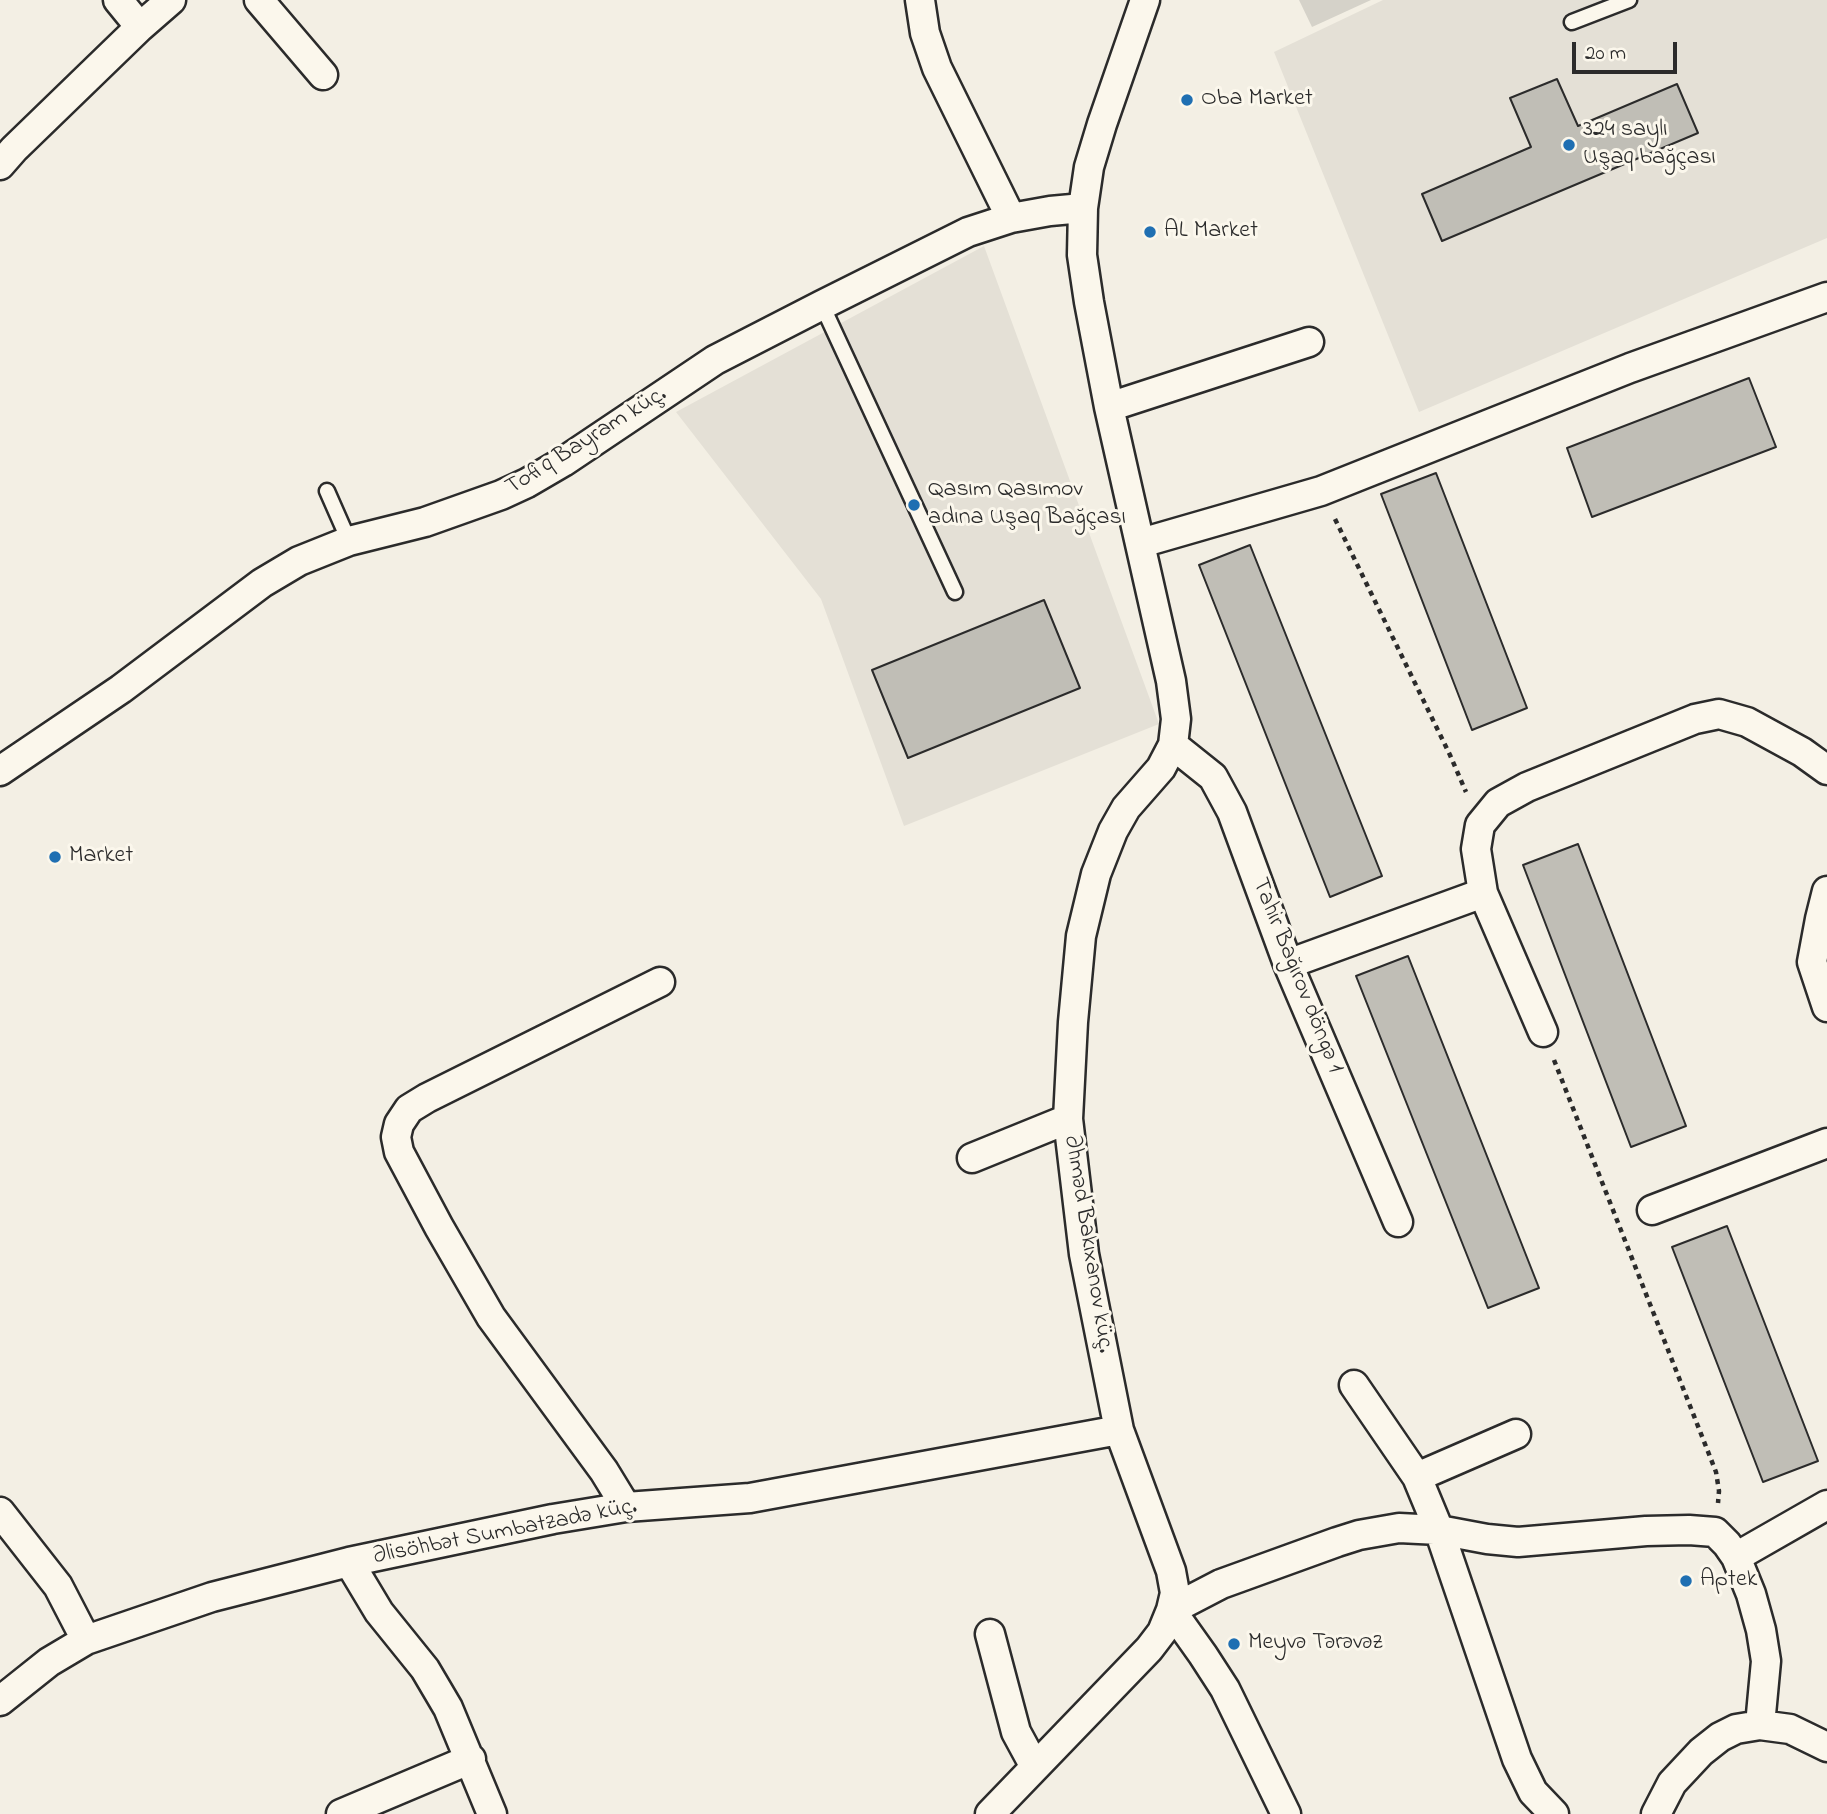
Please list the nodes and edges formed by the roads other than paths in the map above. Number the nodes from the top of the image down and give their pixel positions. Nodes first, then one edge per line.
1 (118, 0) edge
2 (171, 0) edge
3 (259, 0) edge
4 (920, 0) edge
5 (1144, 0) edge
6 (1629, 0) edge
7 (1572, 22) dead end
8 (140, 27) junction
9 (323, 75) dead end
10 (0, 166) edge
11 (1083, 208) junction
12 (1011, 218) junction
13 (1827, 296) edge
14 (821, 305) junction
15 (1309, 342) dead end
16 (1109, 407) junction
17 (327, 491) dead end
18 (349, 541) junction
19 (1141, 543) junction
20 (955, 592) dead end
21 (1173, 745) junction
22 (1827, 770) edge
23 (0, 771) edge
24 (1827, 891) edge
25 (1483, 893) junction
26 (1288, 964) junction
27 (660, 982) dead end
28 (1827, 1007) edge
29 (1543, 1031) road end
30 (1068, 1119) junction
31 (1827, 1143) edge
32 (972, 1158) dead end
33 (1651, 1210) dead end
34 (1398, 1222) dead end
35 (1354, 1385) dead end
36 (1119, 1430) junction
37 (1516, 1434) dead end
38 (1417, 1476) junction
39 (1827, 1504) edge
40 (626, 1507) junction
41 (0, 1512) edge
42 (1439, 1530) junction
43 (1736, 1557) junction
44 (349, 1562) junction
45 (1171, 1610) junction
46 (989, 1634) dead end
47 (86, 1640) junction
48 (0, 1701) edge
49 (1760, 1725) junction
50 (1827, 1746) edge
51 (471, 1759) junction
52 (1035, 1767) junction
53 (341, 1814) edge
54 (492, 1814) edge
55 (990, 1814) edge
56 (1286, 1814) edge
57 (1555, 1814) edge
58 (1656, 1814) edge

1 - 8 street
2 - 8 street
3 - 9 street
4 - 12 street
5 - 11 street, Əhməd Bakıxanov küç.
6 - 7 lane
8 - 10 street
11 - 12 street, Tofiq Bayram küç.
11 - 16 street, Əhməd Bakıxanov küç.
12 - 14 street, Tofiq Bayram küç.
13 - 19 street
14 - 18 street, Tofiq Bayram küç.
14 - 20 lane
15 - 16 street
16 - 19 street, Əhməd Bakıxanov küç.
17 - 18 lane
18 - 23 street, Tofiq Bayram küç.
19 - 21 street, Əhməd Bakıxanov küç.
21 - 26 street, Tahir Bağırov döngə 1
21 - 30 street, Əhməd Bakıxanov küç.
22 - 25 street
24 - 28 street
25 - 26 street
25 - 29 street
26 - 34 street, Tahir Bağırov döngə 1
27 - 40 street
30 - 32 street
30 - 36 street, Əhməd Bakıxanov küç.
31 - 33 street
35 - 38 street
36 - 40 street, Əlisöhbət Sumbatzadə küç.
36 - 45 street, Əhməd Bakıxanov küç.
37 - 38 street
38 - 42 street
39 - 43 street
40 - 44 street, Əlisöhbət Sumbatzadə küç.
41 - 47 street
42 - 43 street
42 - 45 street
42 - 57 street
43 - 49 street
44 - 47 street, Əlisöhbət Sumbatzadə küç.
44 - 51 street
45 - 52 street, Əhməd Bakıxanov küç.
45 - 56 street
46 - 52 street
47 - 48 street, Əlisöhbət Sumbatzadə küç.
49 - 50 street
49 - 58 street
51 - 53 street
51 - 54 street
52 - 55 street, Əhməd Bakıxanov küç.

